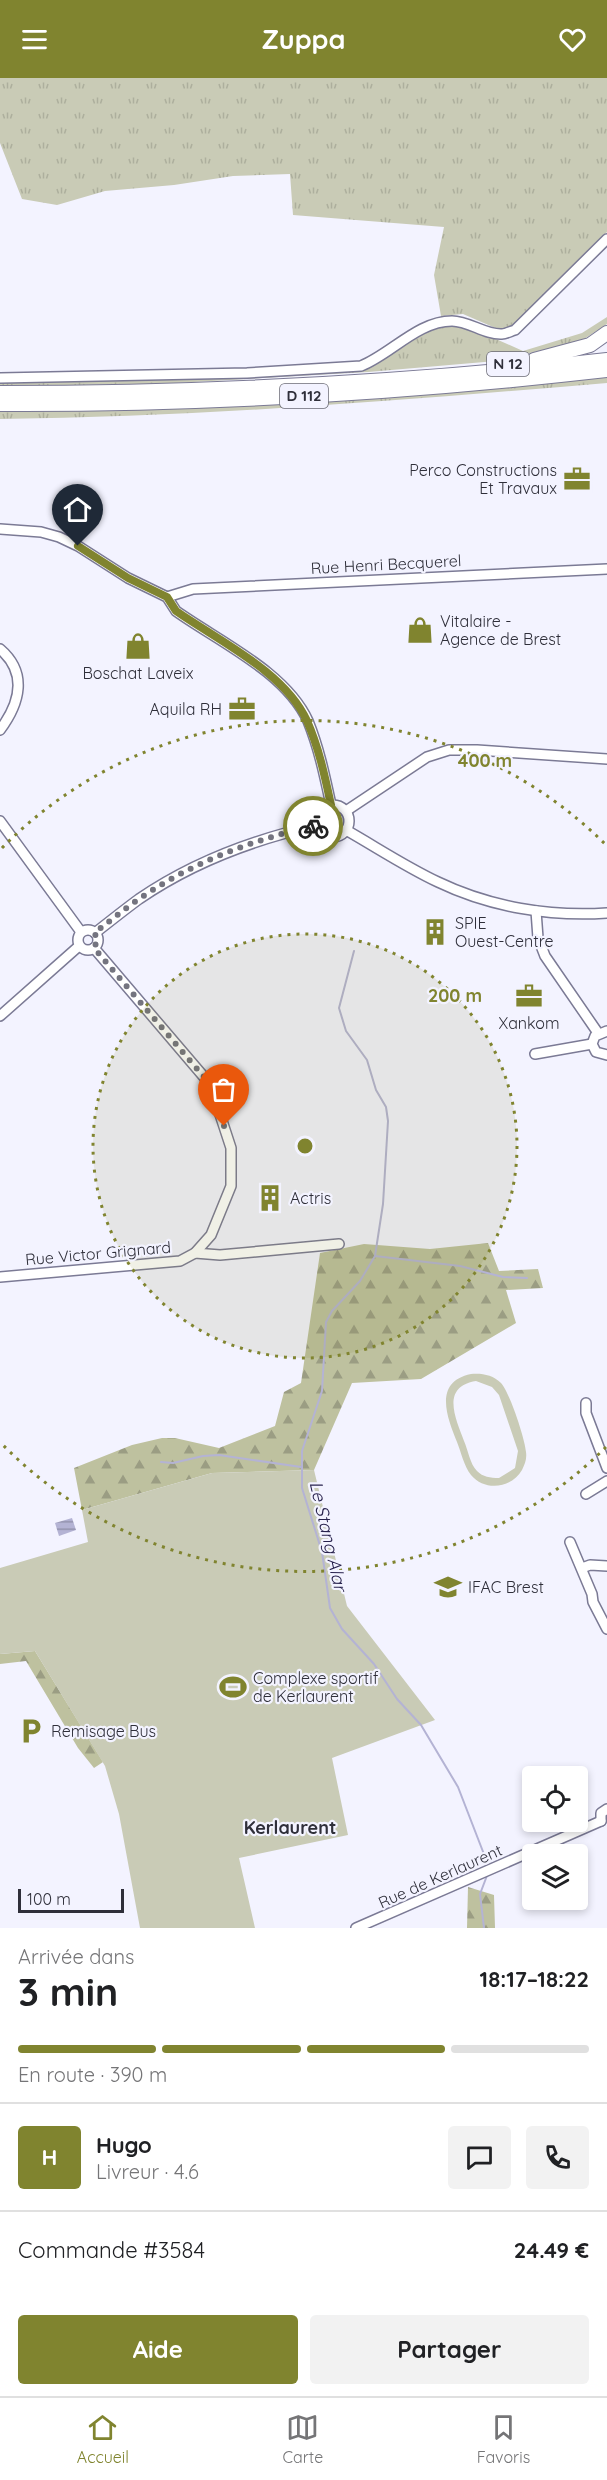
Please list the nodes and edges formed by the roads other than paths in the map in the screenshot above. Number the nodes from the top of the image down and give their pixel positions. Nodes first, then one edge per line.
1 (607, 239) edge
2 (607, 333) edge
3 (601, 361) edge
4 (607, 370) edge
5 (0, 378) edge
6 (404, 379) junction
7 (0, 393) edge
8 (0, 404) edge
9 (0, 529) edge
10 (607, 569) edge
11 (167, 597) junction
12 (0, 649) edge
13 (0, 730) edge
14 (607, 759) edge
15 (331, 805) junction
16 (346, 811) junction
17 (0, 821) edge
18 (318, 825) junction
19 (346, 830) junction
20 (536, 911) junction
21 (607, 913) edge
22 (81, 932) junction
23 (94, 933) junction
24 (79, 946) junction
25 (94, 948) junction
26 (0, 1016) edge
27 (603, 1032) edge
28 (592, 1044) junction
29 (535, 1054) dead end
30 (607, 1055) edge
31 (339, 1245) dead end
32 (195, 1253) junction
33 (0, 1276) edge
34 (586, 1403) dead end
35 (607, 1436) edge
36 (596, 1439) junction
37 (607, 1466) edge
38 (607, 1481) edge
39 (586, 1494) dead end
40 (570, 1542) dead end
41 (607, 1566) edge
42 (582, 1568) junction
43 (607, 1629) edge
44 (607, 1809) edge
45 (604, 1823) edge
46 (356, 1928) edge

1 - 5 street
2 - 6 highway, N 12
3 - 6 highway, D 112
4 - 8 highway, D 112
6 - 7 highway, D 112
9 - 11 street
10 - 11 street, Rue Henri Becquerel
11 - 15 street
12 - 13 street
14 - 16 street
15 - 16 street
15 - 18 street
16 - 19 street
17 - 22 street
18 - 19 street
18 - 23 street
19 - 20 street
20 - 21 street
20 - 27 street
22 - 23 street
22 - 24 street
23 - 25 street
24 - 25 street
24 - 26 street
25 - 32 street, Rue Victor Grignard
27 - 28 street
28 - 29 street
28 - 30 street
31 - 32 street
32 - 33 street, Rue Victor Grignard
34 - 36 street
35 - 36 street
36 - 37 street
38 - 39 street
40 - 42 street
41 - 42 street
42 - 43 street
44 - 45 street
45 - 46 street, Rue de Kerlaurent

